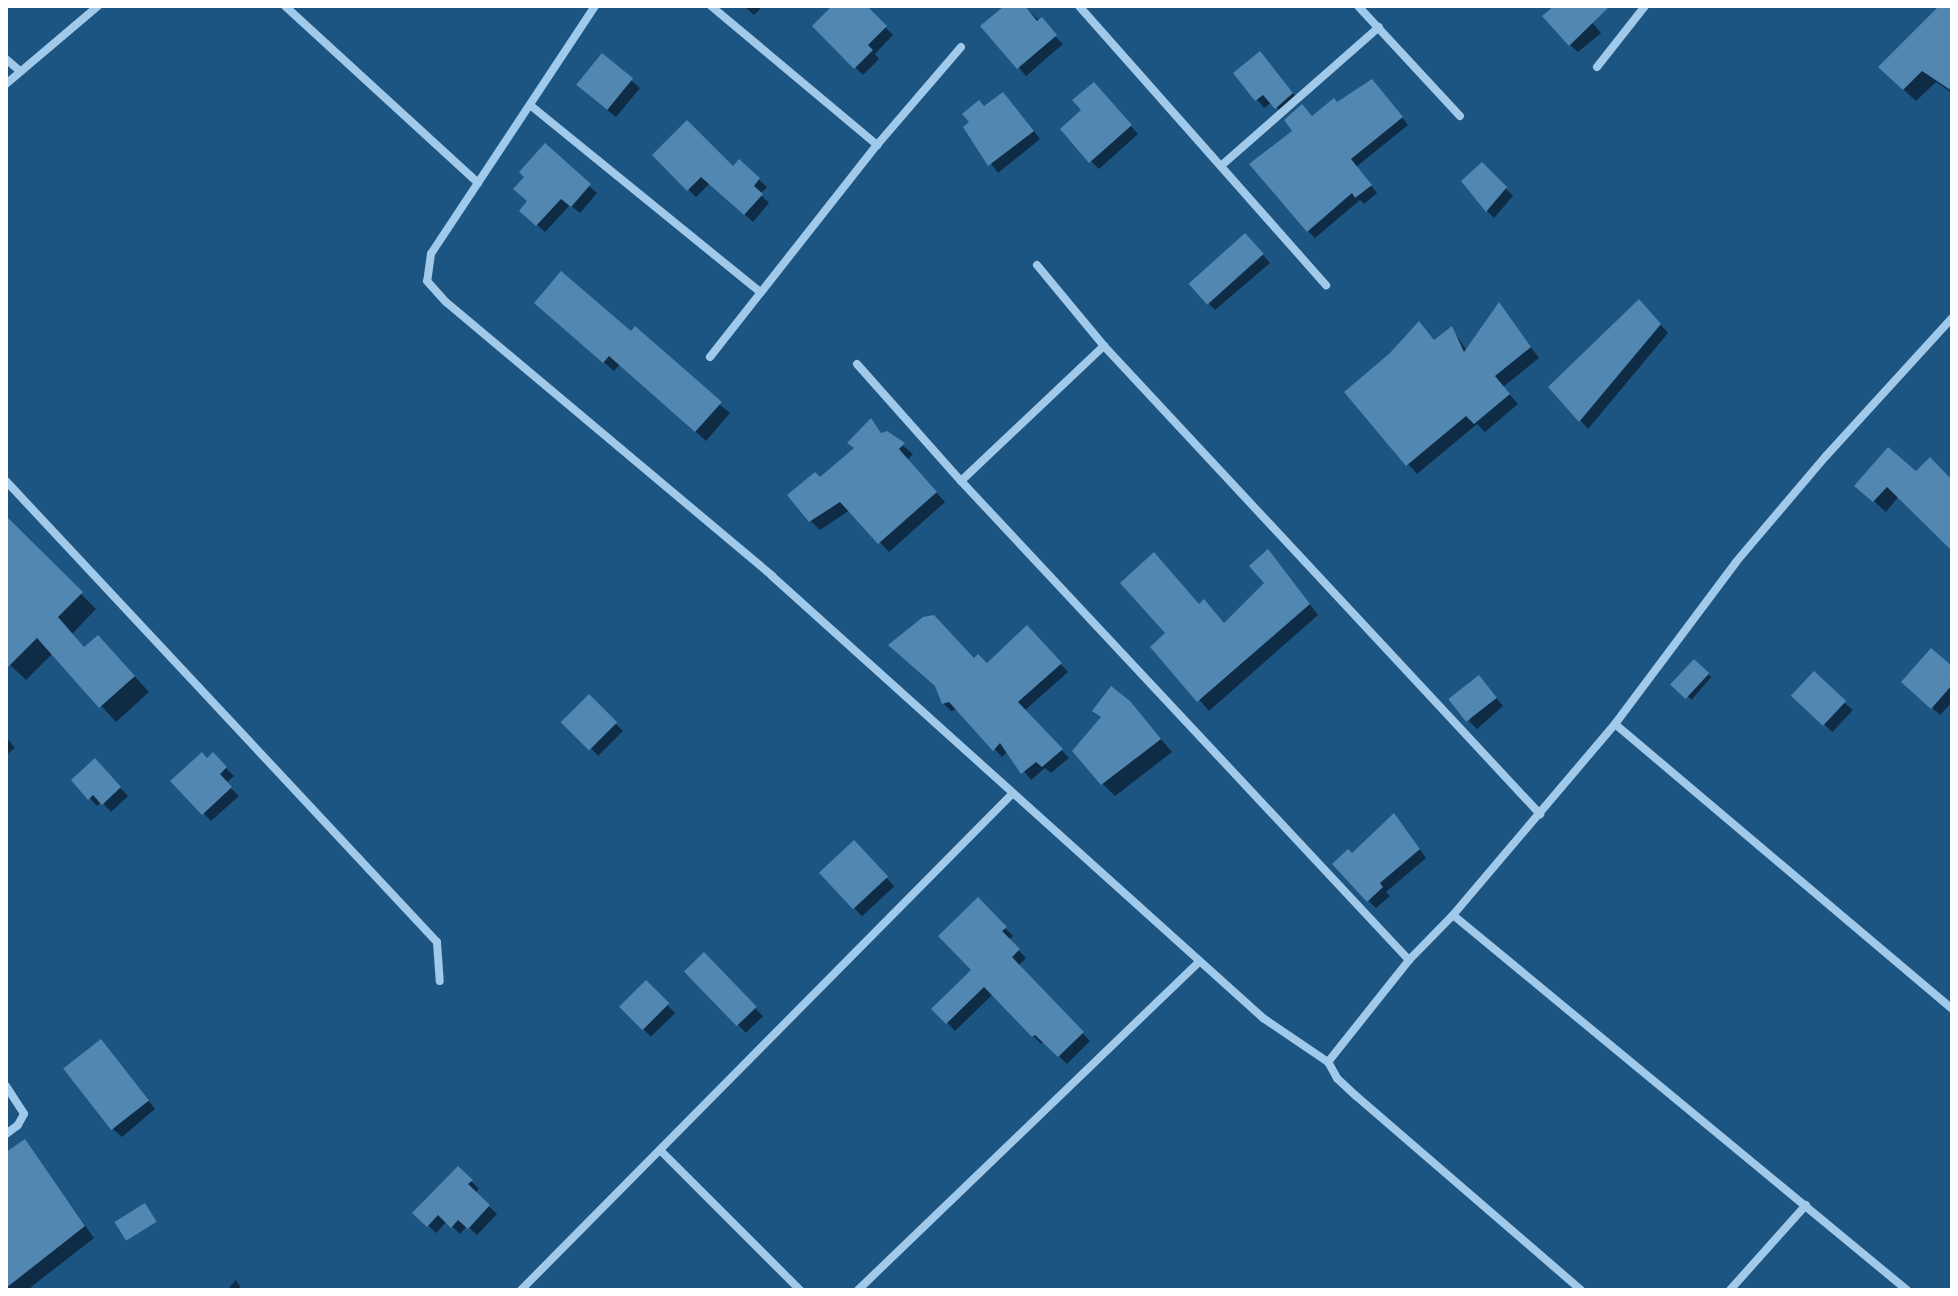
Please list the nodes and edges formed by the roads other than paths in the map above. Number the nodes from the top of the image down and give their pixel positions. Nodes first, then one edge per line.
1 (98, 6) edge
2 (285, 6) edge
3 (595, 6) edge
4 (711, 6) edge
5 (1079, 6) edge
6 (1358, 6) edge
7 (1645, 6) edge
8 (1379, 27) junction
9 (961, 47) dead end
10 (6, 59) edge
11 (1597, 67) dead end
12 (20, 71) junction
13 (6, 84) edge
14 (530, 105) junction
15 (1460, 116) dead end
16 (877, 145) junction
17 (1222, 165) junction
18 (478, 183) junction
19 (1037, 265) dead end
20 (1326, 285) dead end
21 (760, 292) junction
22 (1952, 318) edge
23 (1104, 346) junction
24 (710, 357) dead end
25 (857, 364) dead end
26 (6, 481) edge
27 (961, 481) junction
28 (1615, 724) junction
29 (1013, 793) junction
30 (1540, 814) junction
31 (1453, 915) junction
32 (1409, 960) junction
33 (1199, 962) junction
34 (440, 981) dead end
35 (1952, 1009) edge
36 (1328, 1062) junction
37 (6, 1086) edge
38 (6, 1134) edge
39 (660, 1150) junction
40 (1806, 1205) junction
41 (521, 1290) edge
42 (800, 1290) edge
43 (858, 1290) edge
44 (1581, 1290) edge
45 (1730, 1290) edge
46 (1907, 1290) edge

1 - 12 street
2 - 18 street
3 - 14 street
4 - 16 street
5 - 17 street
6 - 8 street
7 - 11 street
8 - 15 street
8 - 17 street
9 - 16 street
10 - 12 street
12 - 13 street
14 - 18 street
14 - 21 street
16 - 21 street
17 - 20 street
18 - 29 street
19 - 23 street
21 - 24 street
22 - 28 street
23 - 27 street
23 - 30 street
25 - 27 street
26 - 34 street
27 - 32 street
28 - 30 street
28 - 35 street
29 - 33 street
29 - 39 street
30 - 31 street
31 - 32 street
31 - 40 street
32 - 36 street
33 - 36 street
33 - 43 street
36 - 44 street
37 - 38 street
39 - 41 street
39 - 42 street
40 - 45 street
40 - 46 street

